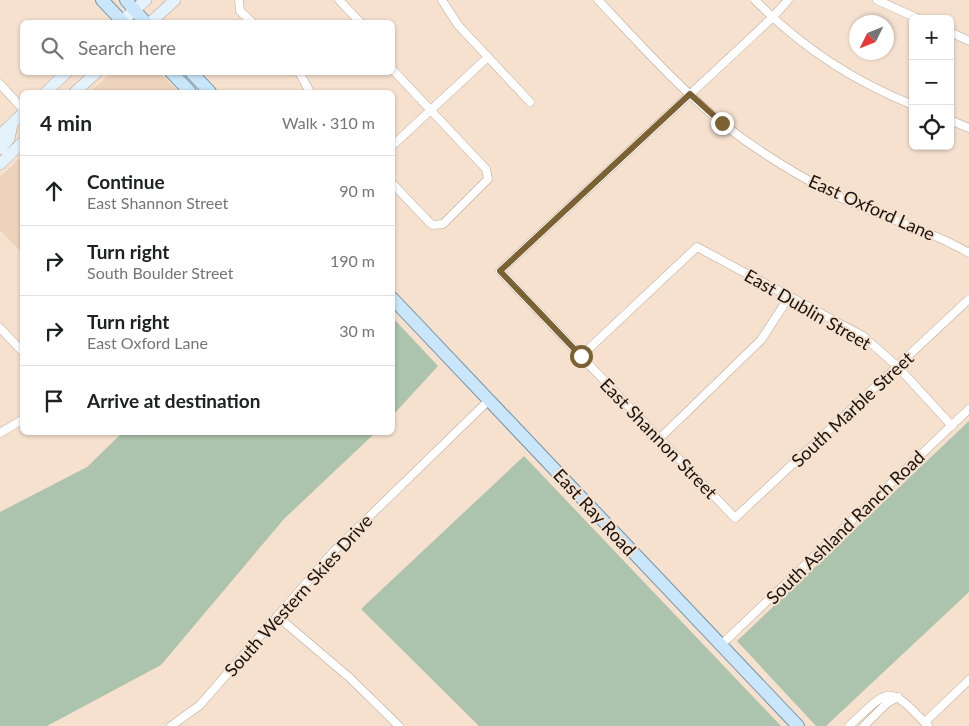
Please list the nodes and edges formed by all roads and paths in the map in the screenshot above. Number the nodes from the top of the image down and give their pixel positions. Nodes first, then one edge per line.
1 (102, 0) edge
2 (146, 0) edge
3 (175, 0) edge
4 (339, 0) edge
5 (442, 0) edge
6 (598, 0) edge
7 (755, 0) edge
8 (788, 0) edge
9 (877, 0) edge
10 (239, 3) edge
11 (130, 5) edge
12 (911, 15) edge
13 (772, 18) junction
14 (120, 20) edge
15 (123, 20) edge
16 (143, 20) edge
17 (153, 20) edge
18 (251, 20) edge
19 (358, 20) edge
20 (954, 34) edge
21 (969, 41) edge
22 (488, 57) junction
23 (395, 72) edge
24 (64, 75) edge
25 (94, 75) edge
26 (174, 75) edge
27 (194, 75) edge
28 (300, 75) edge
29 (0, 84) edge
30 (48, 90) edge
31 (77, 90) edge
32 (188, 90) edge
33 (208, 90) edge
34 (309, 90) edge
35 (690, 94) junction
36 (530, 102) dead end
37 (909, 103) edge
38 (20, 106) edge
39 (431, 110) junction
40 (20, 116) edge
41 (954, 122) edge
42 (12, 124) junction
43 (969, 128) edge
44 (0, 135) edge
45 (395, 143) edge
46 (20, 145) edge
47 (0, 149) edge
48 (0, 164) edge
49 (395, 186) edge
50 (969, 253) edge
51 (789, 296) junction
52 (969, 300) edge
53 (395, 301) edge
54 (0, 328) edge
55 (20, 350) edge
56 (581, 356) junction
57 (898, 367) junction
58 (489, 400) junction
59 (969, 409) edge
60 (20, 421) edge
61 (952, 426) junction
62 (0, 433) edge
63 (659, 439) junction
64 (735, 518) joint
65 (277, 616) junction
66 (722, 645) junction
67 (969, 680) edge
68 (898, 697) junction
69 (859, 717) junction
70 (927, 724) edge
71 (865, 725) edge
72 (170, 726) edge
73 (399, 726) edge
74 (798, 726) edge
75 (849, 726) edge

1 - 14 main road
2 - 11 main road
3 - 17 main road
4 - 19 street
5 - 22 street
6 - 35 street, East Oxford Lane
7 - 13 street
8 - 13 street
9 - 12 street
10 - 18 street
11 - 15 main road
11 - 16 main road
13 - 35 street
13 - 37 street
20 - 21 street
22 - 36 street
22 - 39 street
23 - 39 street
24 - 30 main road
25 - 31 main road
26 - 32 main road
27 - 33 main road
28 - 34 street
29 - 38 street
35 - 50 street, East Oxford Lane
35 - 56 street, East Shannon Street
39 - 45 street
39 - 49 street
40 - 42 main road
41 - 43 street
42 - 44 main road
42 - 47 main road
46 - 48 main road
51 - 56 street, East Dublin Street
51 - 57 street, East Dublin Street
51 - 63 street
52 - 57 street, South Marble Street
53 - 58 main road, East Ray Road
54 - 55 street
56 - 63 street, East Shannon Street
57 - 61 street, East Dublin Street
57 - 64 street, South Marble Street
58 - 65 street, South Western Skies Drive
58 - 66 main road, East Ray Road
59 - 61 street, South Ashland Ranch Road
60 - 62 street
61 - 66 street, South Ashland Ranch Road
63 - 64 street, East Shannon Street
65 - 72 street, South Western Skies Drive
65 - 73 street
66 - 74 main road, East Ray Road
67 - 70 street
68 - 69 street
68 - 70 street
68 - 71 street
69 - 71 street
69 - 75 street

